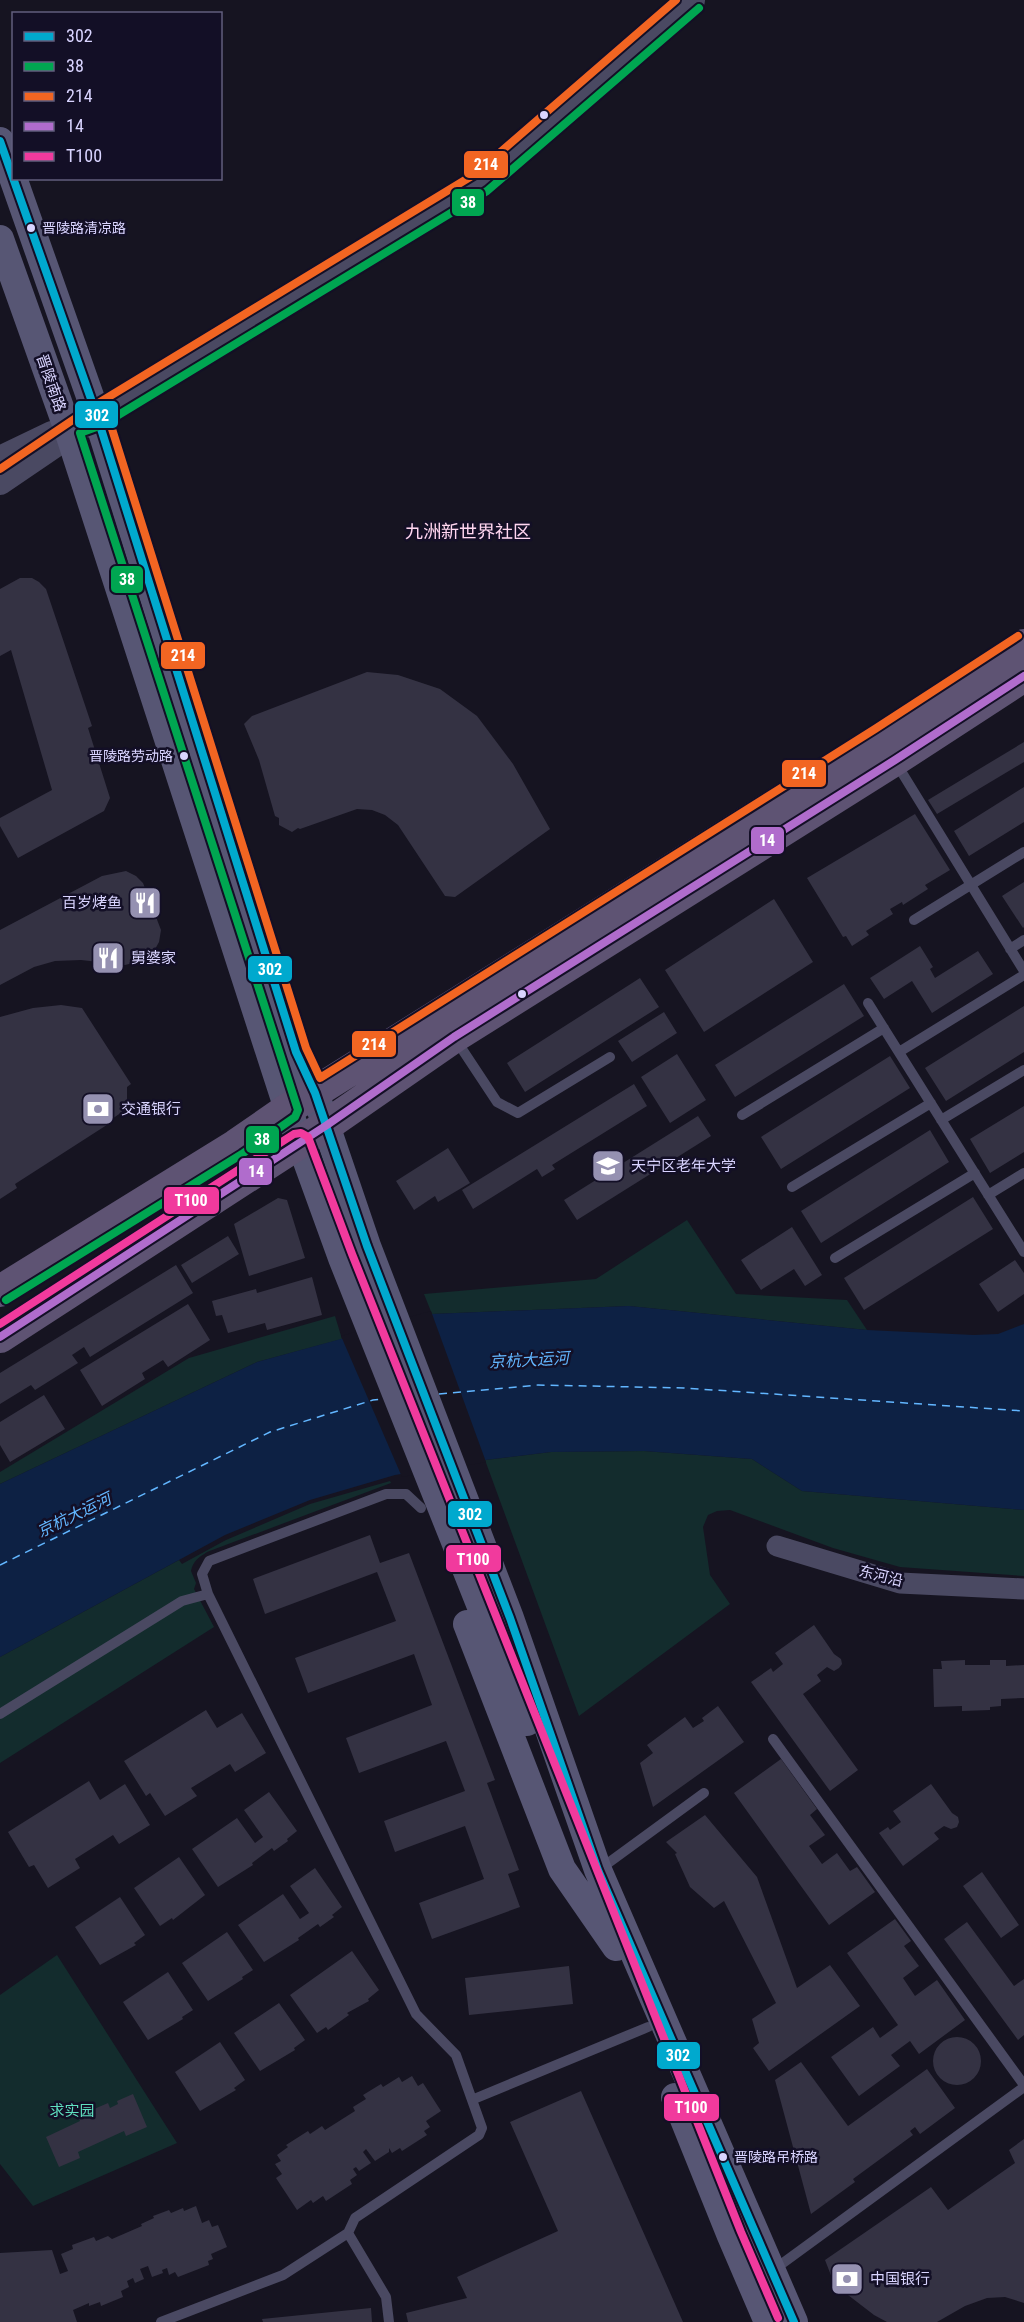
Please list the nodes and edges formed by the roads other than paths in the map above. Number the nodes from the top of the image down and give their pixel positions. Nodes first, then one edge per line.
1 (692, 0) edge
2 (0, 141) edge
3 (12, 175) edge
4 (14, 180) edge
5 (0, 239) edge
6 (97, 416) junction
7 (68, 431) junction
8 (0, 459) edge
9 (0, 482) edge
10 (1024, 645) edge
11 (1024, 676) edge
12 (895, 760) junction
13 (1024, 852) edge
14 (970, 885) junction
15 (914, 920) dead end
16 (1024, 940) edge
17 (1010, 949) junction
18 (1024, 973) edge
19 (868, 1004) dead end
20 (884, 1029) junction
21 (454, 1037) junction
22 (899, 1052) junction
23 (610, 1057) dead end
24 (1024, 1070) edge
25 (315, 1093) junction
26 (931, 1103) junction
27 (288, 1109) junction
28 (742, 1115) dead end
29 (941, 1120) junction
30 (327, 1125) junction
31 (300, 1143) junction
32 (975, 1173) junction
33 (1024, 1173) edge
34 (792, 1187) dead end
35 (988, 1195) junction
36 (355, 1252) junction
37 (1024, 1252) edge
38 (835, 1258) dead end
39 (0, 1291) edge
40 (0, 1337) edge
41 (441, 1501) junction
42 (777, 1546) dead end
43 (1024, 1589) edge
44 (208, 1594) junction
45 (0, 1714) edge
46 (772, 1739) dead end
47 (704, 1793) dead end
48 (598, 1870) junction
49 (648, 2027) junction
50 (1024, 2086) edge
51 (474, 2099) junction
52 (348, 2233) junction
53 (730, 2236) junction
54 (771, 2271) junction
55 (161, 2322) edge
56 (389, 2322) edge
57 (751, 2322) edge
58 (768, 2322) edge
59 (794, 2322) edge

1 - 6 street
2 - 3 main road
4 - 6 main road
5 - 7 main road, 晋陵南路
6 - 7 street
6 - 25 main road
7 - 8 street
7 - 9 street
7 - 27 main road, 晋陵南路
10 - 25 main road
11 - 12 main road
12 - 14 lane
12 - 21 main road
13 - 14 lane
14 - 15 lane
14 - 17 lane
16 - 17 lane
17 - 18 lane
18 - 22 lane
19 - 20 lane
20 - 22 lane
20 - 28 lane
21 - 23 lane
21 - 30 main road
22 - 26 lane
24 - 29 lane
25 - 27 main road
25 - 30 main road
26 - 29 lane
26 - 34 lane
27 - 31 main road, 晋陵南路
27 - 39 main road
29 - 32 lane
30 - 31 main road
30 - 36 main road
31 - 36 main road, 晋陵南路
31 - 40 main road
32 - 35 lane
32 - 38 lane
33 - 35 lane
35 - 37 lane
36 - 41 main road
41 - 44 lane
41 - 48 main road
41 - 49 main road
42 - 43 street, 东河沿
44 - 45 lane
44 - 51 lane
46 - 50 lane
47 - 48 lane
48 - 54 main road
49 - 51 lane
49 - 53 main road
50 - 54 lane
51 - 52 lane
52 - 55 lane
52 - 56 lane
53 - 57 main road
53 - 58 main road
54 - 59 main road

